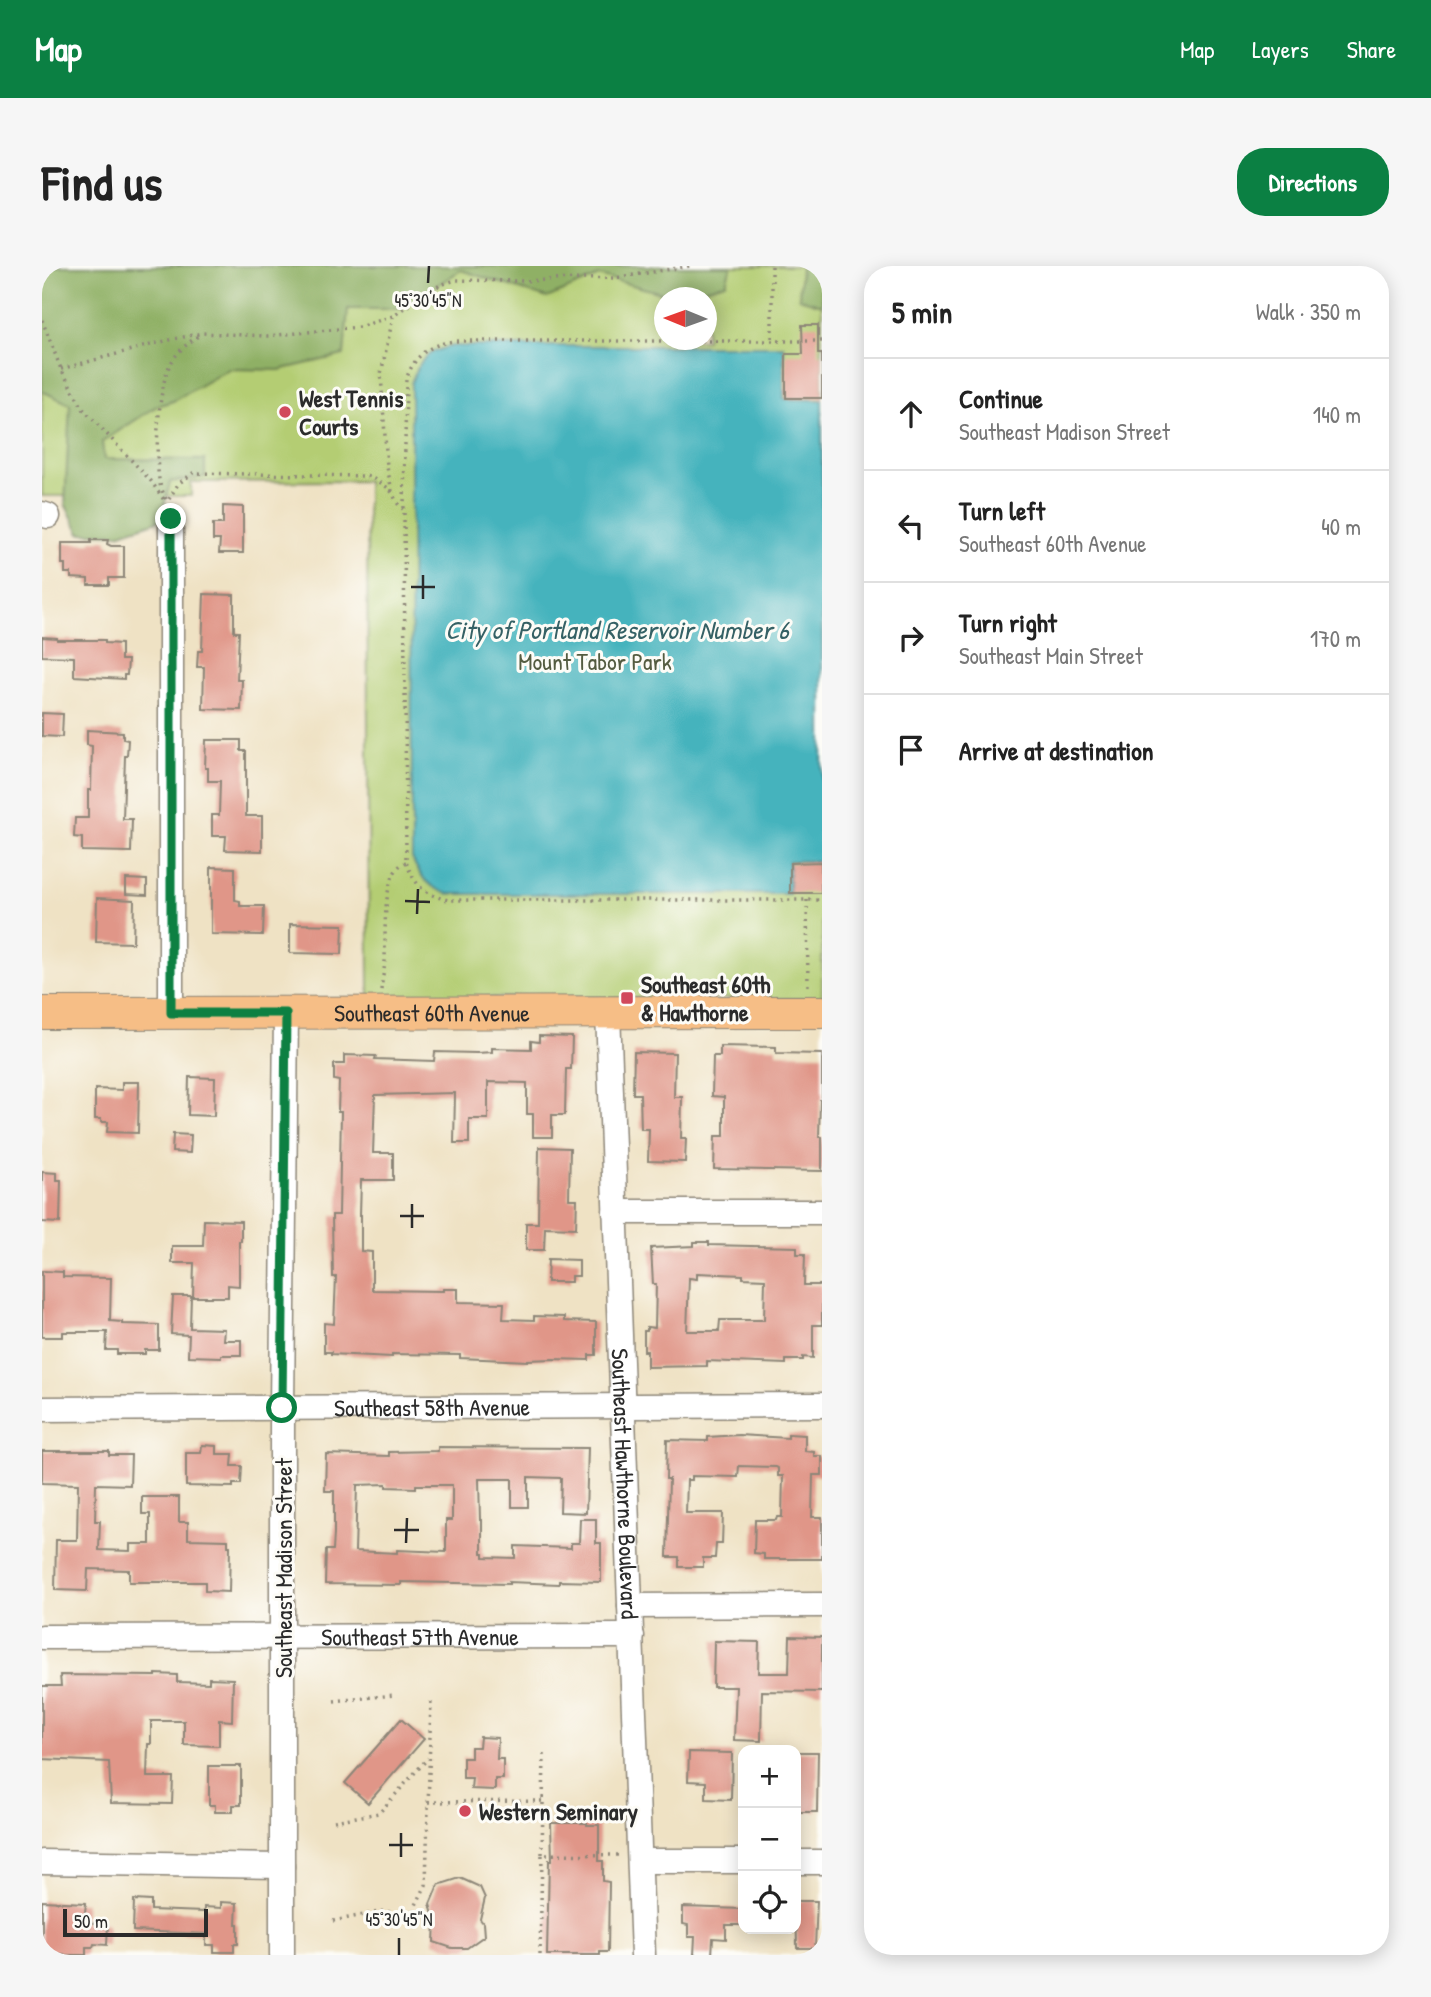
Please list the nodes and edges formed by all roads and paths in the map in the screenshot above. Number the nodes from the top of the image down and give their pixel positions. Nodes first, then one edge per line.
1 (691, 266) edge
2 (772, 266) edge
3 (393, 316) junction
4 (42, 320) edge
5 (202, 333) junction
6 (772, 341) junction
7 (822, 341) edge
8 (61, 369) junction
9 (391, 491) junction
10 (404, 510) junction
11 (169, 512) junction
12 (406, 862) junction
13 (807, 900) junction
14 (822, 900) edge
15 (807, 982) dead end
16 (608, 1012) junction
17 (822, 1012) edge
18 (42, 1013) edge
19 (171, 1013) junction
20 (286, 1013) junction
21 (380, 1013) junction
22 (615, 1212) junction
23 (822, 1212) edge
24 (622, 1405) junction
25 (822, 1405) edge
26 (282, 1408) junction
27 (42, 1409) edge
28 (822, 1605) edge
29 (630, 1606) junction
30 (632, 1636) junction
31 (42, 1637) edge
32 (283, 1637) junction
33 (394, 1695) dead end
34 (431, 1697) dead end
35 (334, 1702) dead end
36 (544, 1755) dead end
37 (429, 1756) junction
38 (543, 1801) junction
39 (428, 1802) junction
40 (334, 1821) dead end
41 (542, 1854) junction
42 (611, 1855) dead end
43 (641, 1861) junction
44 (738, 1861) edge
45 (801, 1862) edge
46 (822, 1862) edge
47 (42, 1863) edge
48 (282, 1866) junction
49 (333, 1921) dead end
50 (282, 1955) edge
51 (540, 1955) edge
52 (643, 1955) edge

1 - 3 path
2 - 6 path
3 - 5 path
3 - 9 path
4 - 8 path
5 - 8 path
5 - 11 path
6 - 7 path
6 - 10 path
8 - 11 path
9 - 10 path
9 - 11 path
10 - 12 path
11 - 19 street
12 - 13 path
12 - 21 path
13 - 14 path
13 - 15 path
16 - 17 main road, Southeast 60th Avenue
16 - 21 main road, Southeast 60th Avenue
16 - 22 street, Southeast Hawthorne Boulevard
18 - 19 main road, Southeast 60th Avenue
19 - 20 main road, Southeast 60th Avenue
20 - 21 main road, Southeast 60th Avenue
20 - 26 street, Southeast Madison Street
22 - 23 street
22 - 24 street, Southeast Hawthorne Boulevard
24 - 25 street, Southeast 58th Avenue
24 - 26 street, Southeast 58th Avenue
24 - 29 street, Southeast Hawthorne Boulevard
26 - 27 street, Southeast 58th Avenue
26 - 32 street, Southeast Madison Street
28 - 29 street
29 - 30 street, Southeast Hawthorne Boulevard
30 - 32 street, Southeast 57th Avenue
30 - 43 street, Southeast Hawthorne Boulevard
31 - 32 street, Southeast 57th Avenue
32 - 48 street, Southeast Madison Street
33 - 35 path
34 - 37 path
36 - 38 path
37 - 39 path
37 - 40 path
38 - 39 path
38 - 41 path
39 - 49 path
41 - 42 path
41 - 51 path
43 - 44 street
43 - 52 street, Southeast Hawthorne Boulevard
45 - 46 street
47 - 48 street
48 - 50 street, Southeast Madison Street

